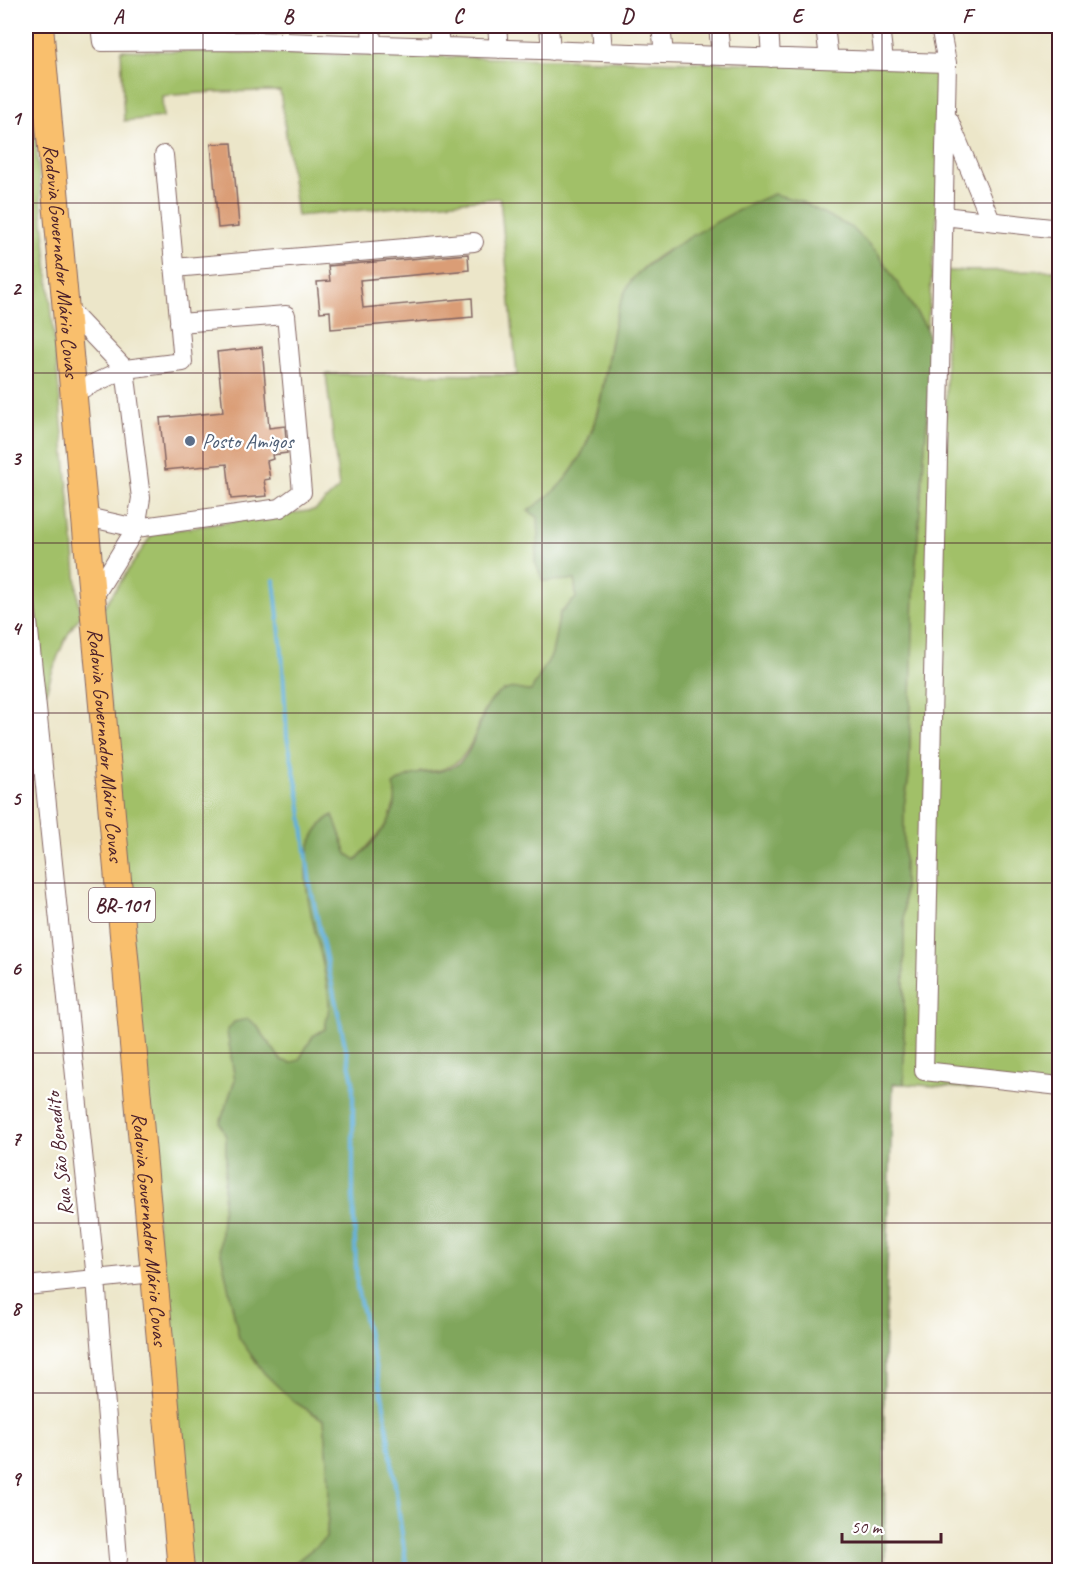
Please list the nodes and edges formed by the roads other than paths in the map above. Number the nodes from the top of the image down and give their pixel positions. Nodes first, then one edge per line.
1 (40, 26) edge
2 (371, 26) edge
3 (438, 26) edge
4 (497, 26) edge
5 (549, 26) edge
6 (601, 26) edge
7 (661, 26) edge
8 (718, 26) edge
9 (769, 26) edge
10 (825, 26) edge
11 (880, 26) edge
12 (940, 26) edge
13 (252, 33) edge
14 (101, 34) edge
15 (372, 45) junction
16 (440, 47) junction
17 (499, 49) junction
18 (551, 51) junction
19 (603, 52) junction
20 (664, 54) junction
21 (721, 56) junction
22 (771, 58) junction
23 (829, 60) junction
24 (884, 61) junction
25 (947, 63) junction
26 (946, 113) junction
27 (164, 155) dead end
28 (943, 216) junction
29 (990, 221) junction
30 (1059, 229) edge
31 (474, 242) dead end
32 (174, 268) junction
33 (67, 308) junction
34 (179, 323) junction
35 (126, 369) junction
36 (75, 392) junction
37 (87, 517) junction
38 (136, 528) junction
39 (93, 598) junction
40 (26, 602) edge
41 (1059, 1086) edge
42 (154, 1273) junction
43 (96, 1279) junction
44 (26, 1286) edge
45 (118, 1559) dead end
46 (181, 1570) edge

1 - 33 highway, Rodovia Governador Mário Covas / BR-101
2 - 15 street
3 - 16 street
4 - 17 street
5 - 18 street
6 - 19 street
7 - 20 street
8 - 21 street
9 - 22 street
10 - 23 street
11 - 24 street
12 - 25 street
13 - 14 street
13 - 15 street
15 - 16 street
16 - 17 street
17 - 18 street
18 - 19 street
19 - 20 street
20 - 21 street
21 - 22 street
22 - 23 street
23 - 24 street
24 - 25 street
25 - 26 street
26 - 28 street
26 - 29 street
27 - 32 street
28 - 29 street
28 - 41 street
29 - 30 street
31 - 32 street
32 - 34 street
33 - 35 street
33 - 36 highway, Rodovia Governador Mário Covas / BR-101
34 - 35 street
34 - 38 street
35 - 36 street
35 - 38 street
36 - 37 highway, Rodovia Governador Mário Covas / BR-101
37 - 38 street
37 - 39 highway, Rodovia Governador Mário Covas / BR-101
38 - 39 street
39 - 42 highway, Rodovia Governador Mário Covas / BR-101
40 - 43 street, Rua São Benedito
42 - 43 street
42 - 46 highway, Rodovia Governador Mário Covas / BR-101
43 - 44 street
43 - 45 street, Rua São Benedito

